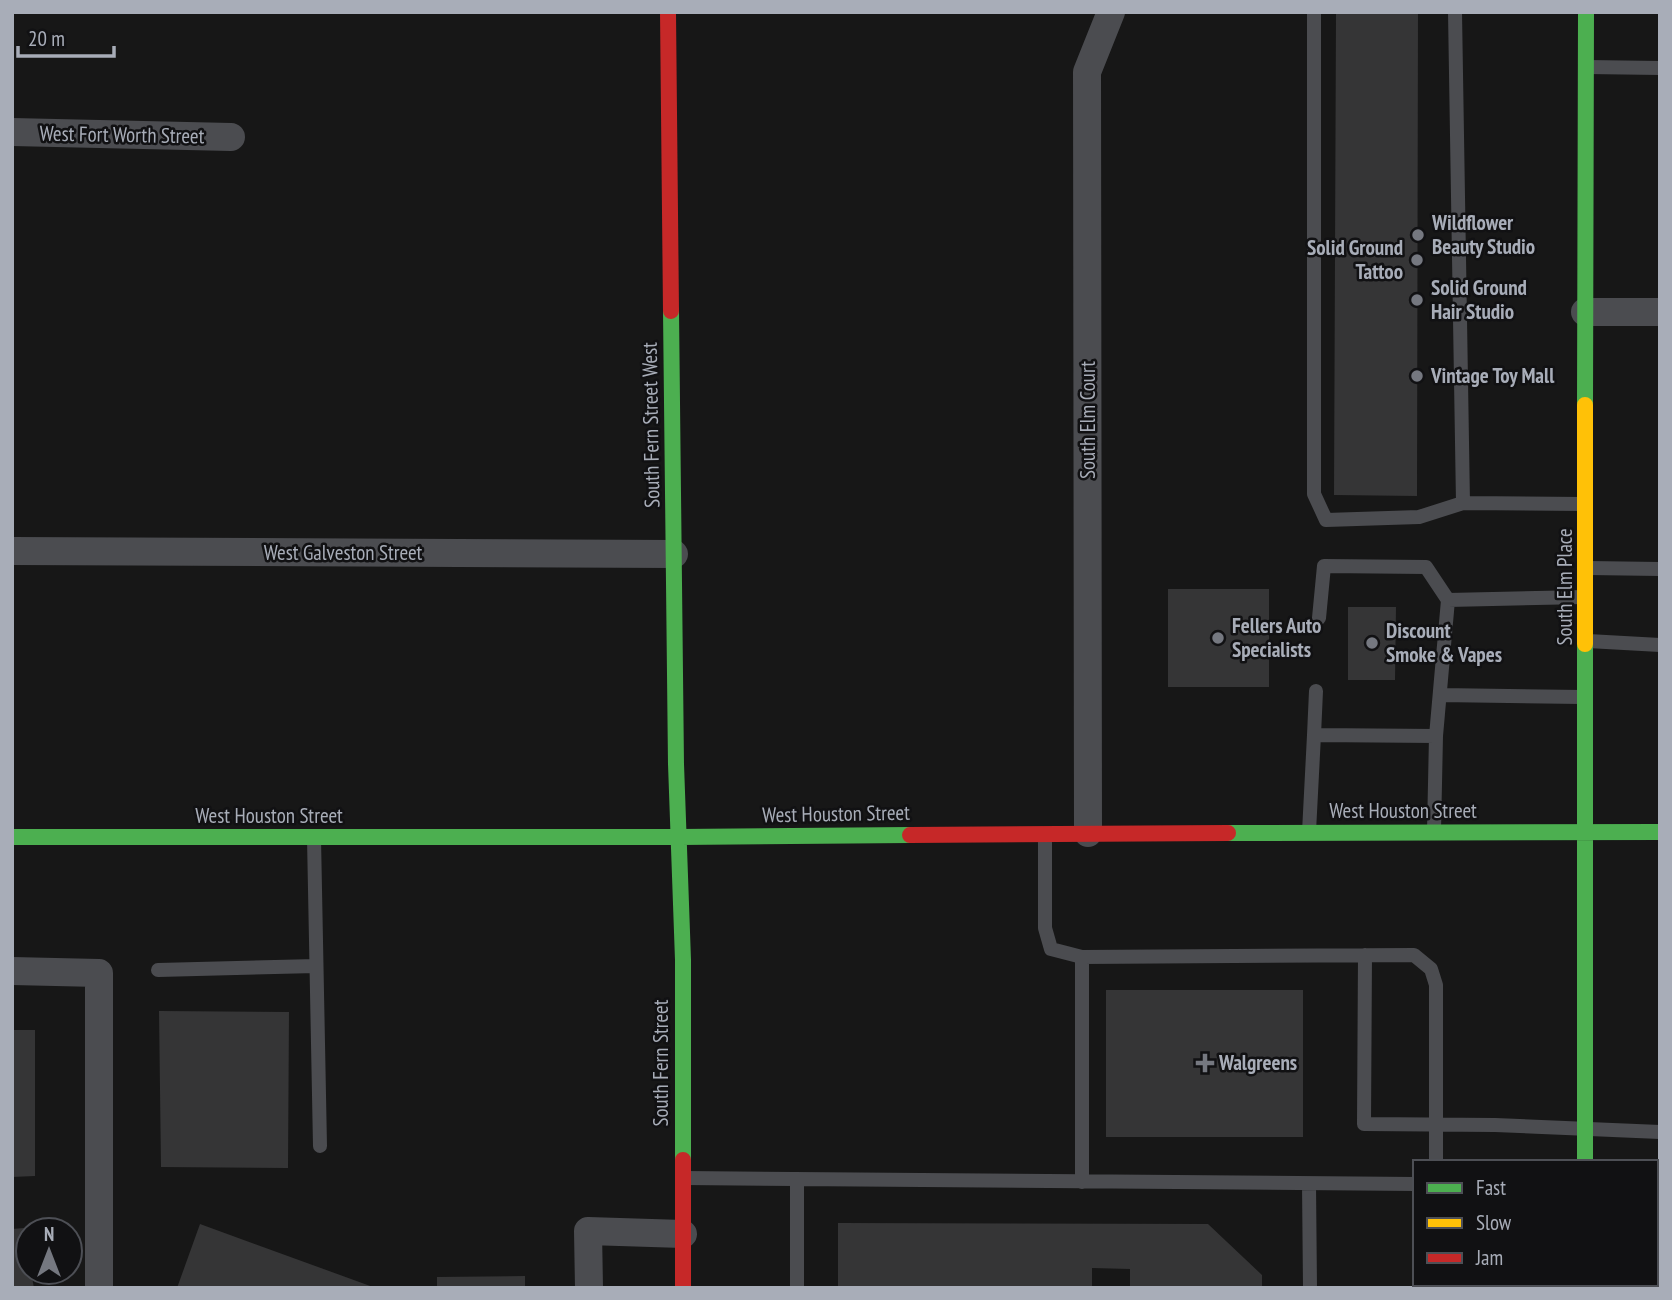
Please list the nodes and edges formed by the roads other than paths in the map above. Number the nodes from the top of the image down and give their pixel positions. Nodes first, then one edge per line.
1 (668, 12) edge
2 (1111, 12) edge
3 (1314, 12) edge
4 (1455, 12) edge
5 (1586, 12) edge
6 (1586, 67) junction
7 (1660, 68) edge
8 (12, 132) edge
9 (231, 137) dead end
10 (1585, 312) junction
11 (1660, 312) edge
12 (1463, 503) junction
13 (1586, 504) junction
14 (12, 551) edge
15 (674, 554) junction
16 (1586, 568) junction
17 (1660, 569) edge
18 (1587, 597) junction
19 (1448, 600) junction
20 (1319, 618) dead end
21 (1586, 641) junction
22 (1660, 645) edge
23 (1316, 691) dead end
24 (1440, 695) junction
25 (1586, 697) junction
26 (1314, 735) junction
27 (1436, 736) junction
28 (1309, 832) junction
29 (1434, 832) junction
30 (1586, 832) junction
31 (1660, 832) edge
32 (1045, 833) junction
33 (1088, 833) junction
34 (12, 837) edge
35 (314, 837) junction
36 (680, 837) junction
37 (1365, 955) junction
38 (1082, 957) junction
39 (316, 966) junction
40 (159, 970) dead end
41 (12, 971) edge
42 (1436, 1124) junction
43 (1585, 1128) junction
44 (1660, 1132) edge
45 (320, 1146) dead end
46 (1436, 1160) edge
47 (1585, 1160) edge
48 (683, 1178) junction
49 (797, 1179) junction
50 (1082, 1182) junction
51 (1310, 1184) junction
52 (1413, 1184) edge
53 (682, 1234) junction
54 (99, 1288) edge
55 (589, 1288) edge
56 (682, 1288) edge
57 (797, 1288) edge
58 (1310, 1288) edge

1 - 15 main road, South Fern Street West
2 - 33 street, South Elm Court
3 - 12 lane
4 - 12 lane
5 - 6 main road, South Elm Place
6 - 7 lane
6 - 10 main road, South Elm Place
8 - 9 street, West Fort Worth Street
10 - 11 street
10 - 13 main road, South Elm Place
12 - 13 lane
13 - 16 main road, South Elm Place
14 - 15 street, West Galveston Street
15 - 36 main road, South Fern Street West
16 - 17 lane
16 - 18 main road, South Elm Place
18 - 19 lane
18 - 21 main road, South Elm Place
19 - 20 lane
19 - 24 lane
21 - 22 lane
21 - 25 main road, South Elm Place
23 - 26 lane
24 - 25 lane
24 - 27 lane
25 - 30 main road, South Elm Place
26 - 27 lane
26 - 28 lane
27 - 29 lane
28 - 29 main road, West Houston Street
28 - 33 main road, West Houston Street
29 - 30 main road, West Houston Street
30 - 31 main road, West Houston Street
30 - 43 main road, South Elm Place
32 - 33 main road, West Houston Street
32 - 36 main road, West Houston Street
32 - 38 lane
34 - 35 main road, West Houston Street
35 - 36 main road, West Houston Street
35 - 39 lane
36 - 48 main road, South Fern Street
37 - 38 lane
37 - 42 lane
37 - 42 lane
38 - 50 lane
39 - 40 lane
39 - 45 lane
41 - 54 street
42 - 43 lane
42 - 46 lane
43 - 44 lane
43 - 47 main road, South Elm Place
48 - 49 lane
48 - 53 main road, South Fern Street
49 - 50 lane
49 - 57 lane
50 - 51 lane
51 - 52 lane
51 - 58 lane
53 - 55 street
53 - 56 main road, South Fern Street

